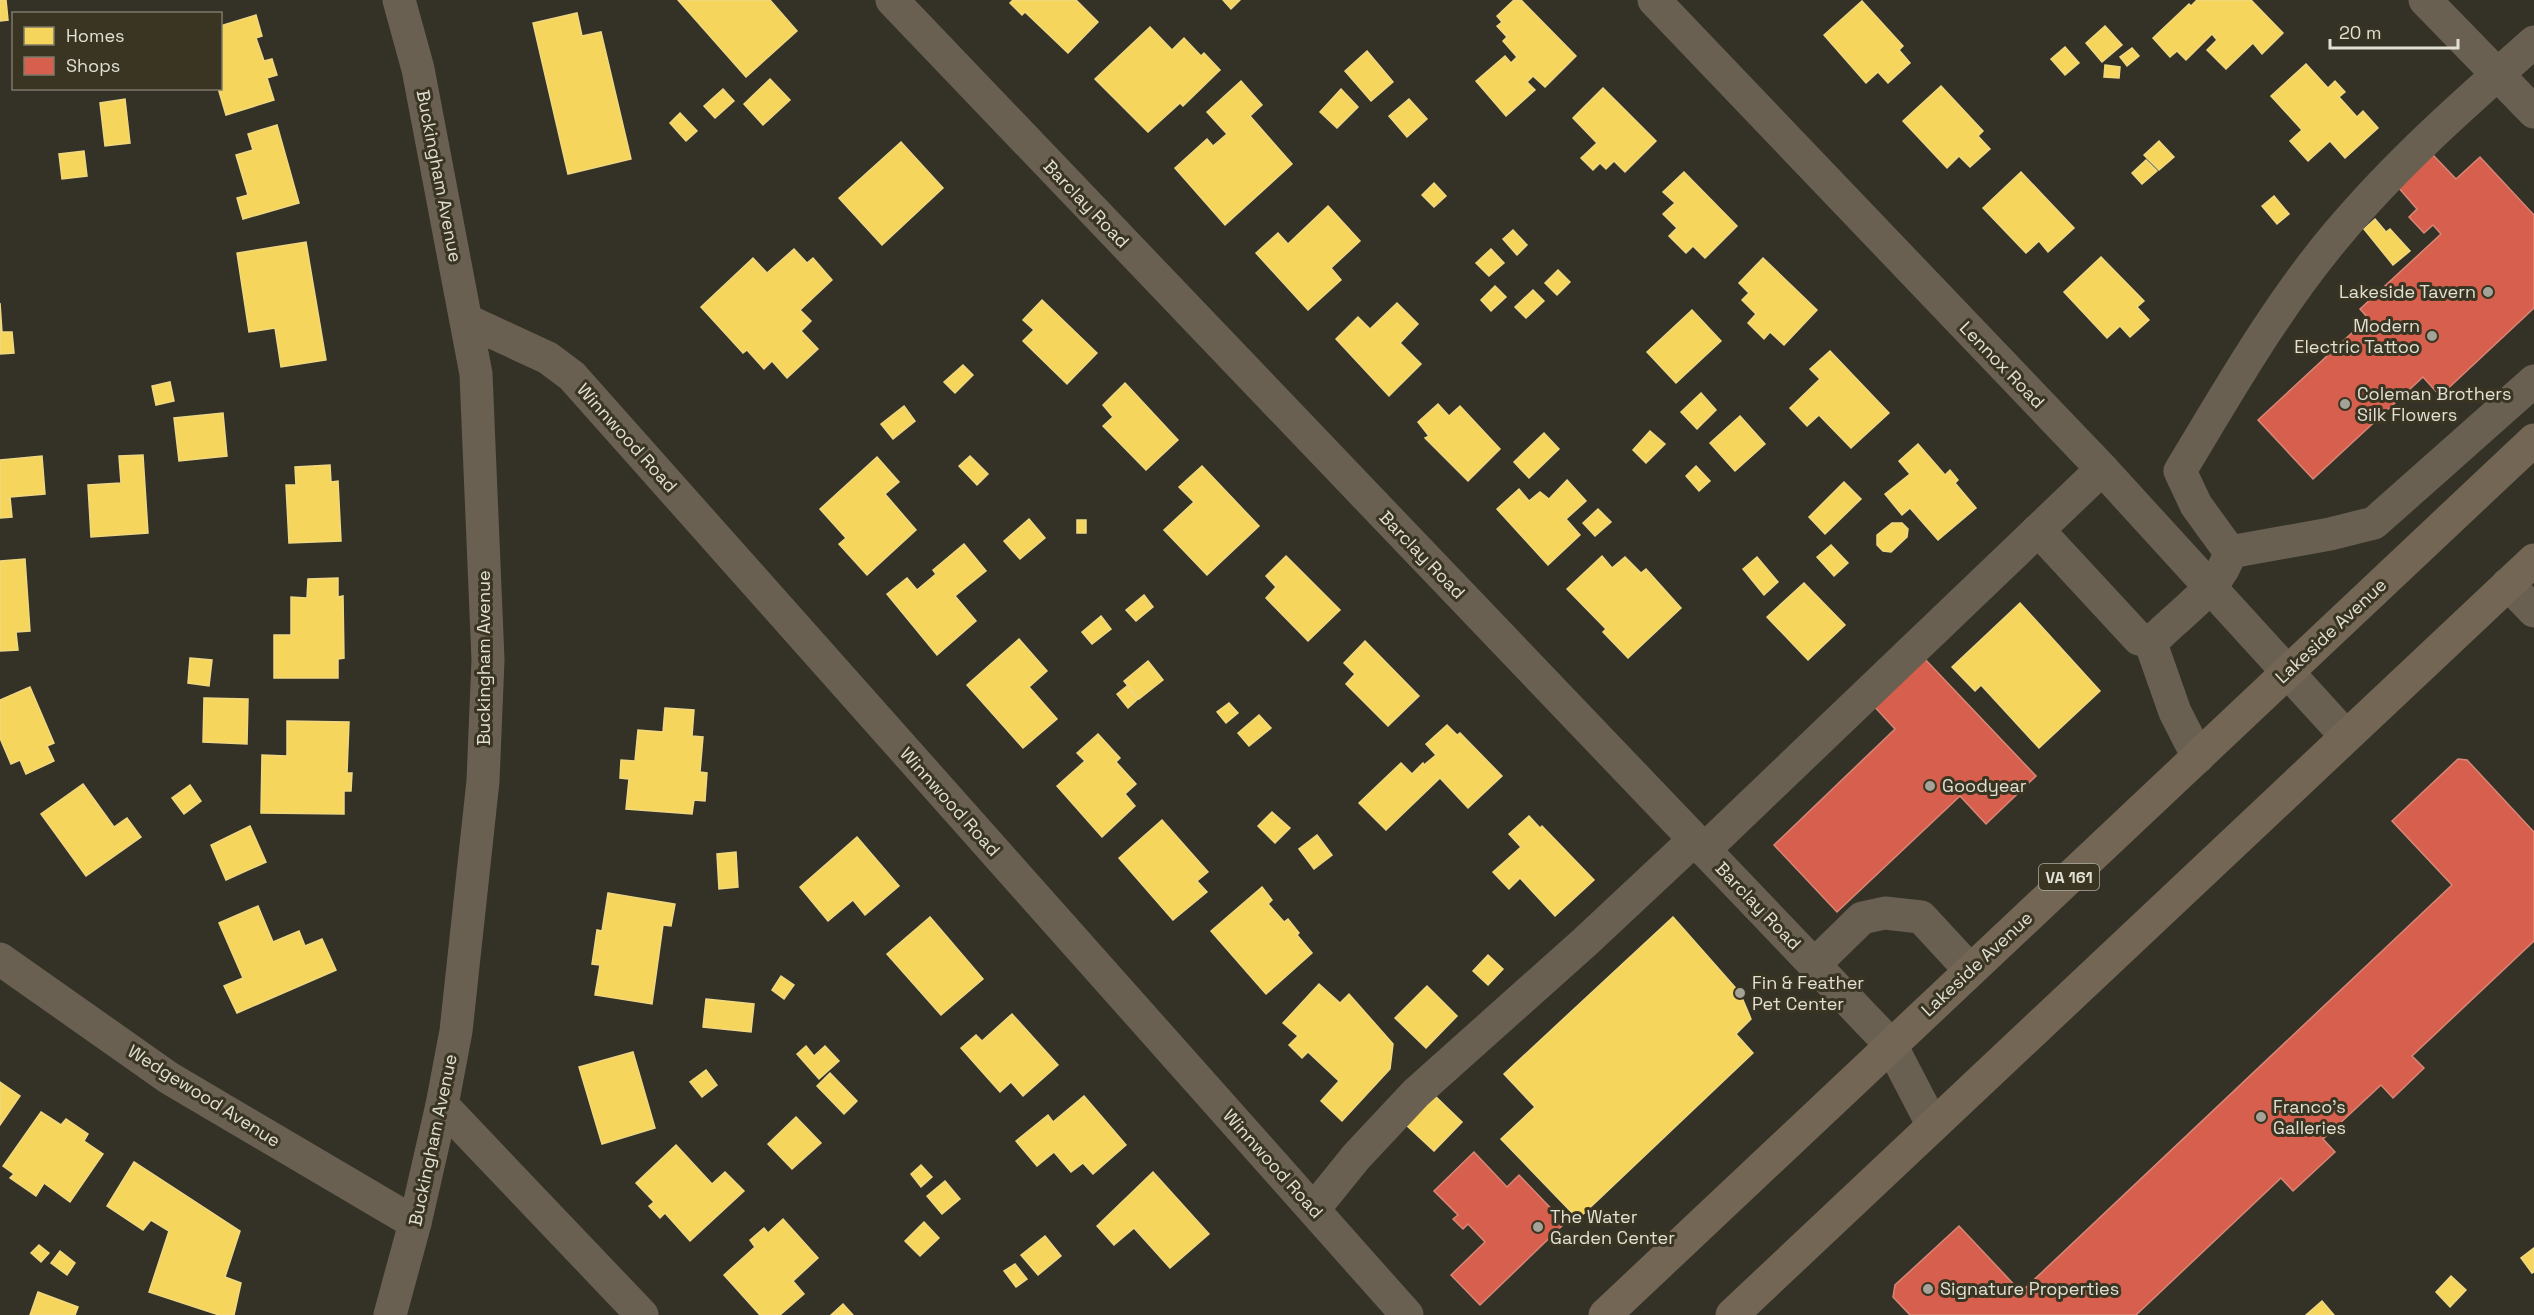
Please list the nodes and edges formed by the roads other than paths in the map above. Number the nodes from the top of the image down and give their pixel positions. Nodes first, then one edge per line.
1 (399, 0) edge
2 (892, 0) edge
3 (1654, 0) edge
4 (2425, 0) edge
5 (2534, 42) edge
6 (2498, 75) junction
7 (2534, 112) edge
8 (468, 321) junction
9 (2534, 381) edge
10 (2534, 440) edge
11 (2102, 469) junction
12 (2038, 530) junction
13 (2230, 552) junction
14 (2534, 560) edge
15 (2508, 584) junction
16 (2208, 587) junction
17 (2534, 611) edge
18 (2150, 641) junction
19 (2287, 672) junction
20 (2346, 735) junction
21 (2198, 757) junction
22 (1699, 845) junction
23 (0, 959) edge
24 (1814, 965) junction
25 (1970, 970) junction
26 (1891, 1046) junction
27 (442, 1105) junction
28 (1932, 1124) junction
29 (1314, 1209) junction
30 (415, 1223) junction
31 (390, 1315) edge
32 (642, 1315) edge
33 (1407, 1315) edge
34 (1605, 1315) edge
35 (1732, 1315) edge

1 - 8 street, Buckingham Avenue
2 - 22 street, Barclay Road
3 - 11 street, Lennox Road
4 - 6 street
5 - 6 street
6 - 7 street
6 - 13 street
8 - 27 street, Buckingham Avenue
8 - 29 street, Winnwood Road
9 - 13 street
10 - 19 main road, Lakeside Avenue / VA 161
11 - 12 street
11 - 16 street, Lennox Road
12 - 18 street
12 - 22 street
13 - 16 street
14 - 15 main road
15 - 17 street
15 - 20 main road
16 - 18 street
16 - 19 street, Lennox Road
18 - 21 street
19 - 20 street, Lennox Road
19 - 21 main road, Lakeside Avenue / VA 161
20 - 28 main road
21 - 25 main road, Lakeside Avenue / VA 161
22 - 24 street, Barclay Road
22 - 29 street
23 - 30 street, Wedgewood Avenue
24 - 25 street
24 - 26 street, Barclay Road
25 - 26 main road, Lakeside Avenue / VA 161
26 - 28 street, Barclay Road
26 - 34 main road, Lakeside Avenue / VA 161
27 - 30 street, Buckingham Avenue
27 - 32 street
28 - 35 main road
29 - 33 street, Winnwood Road
30 - 31 street, Buckingham Avenue

